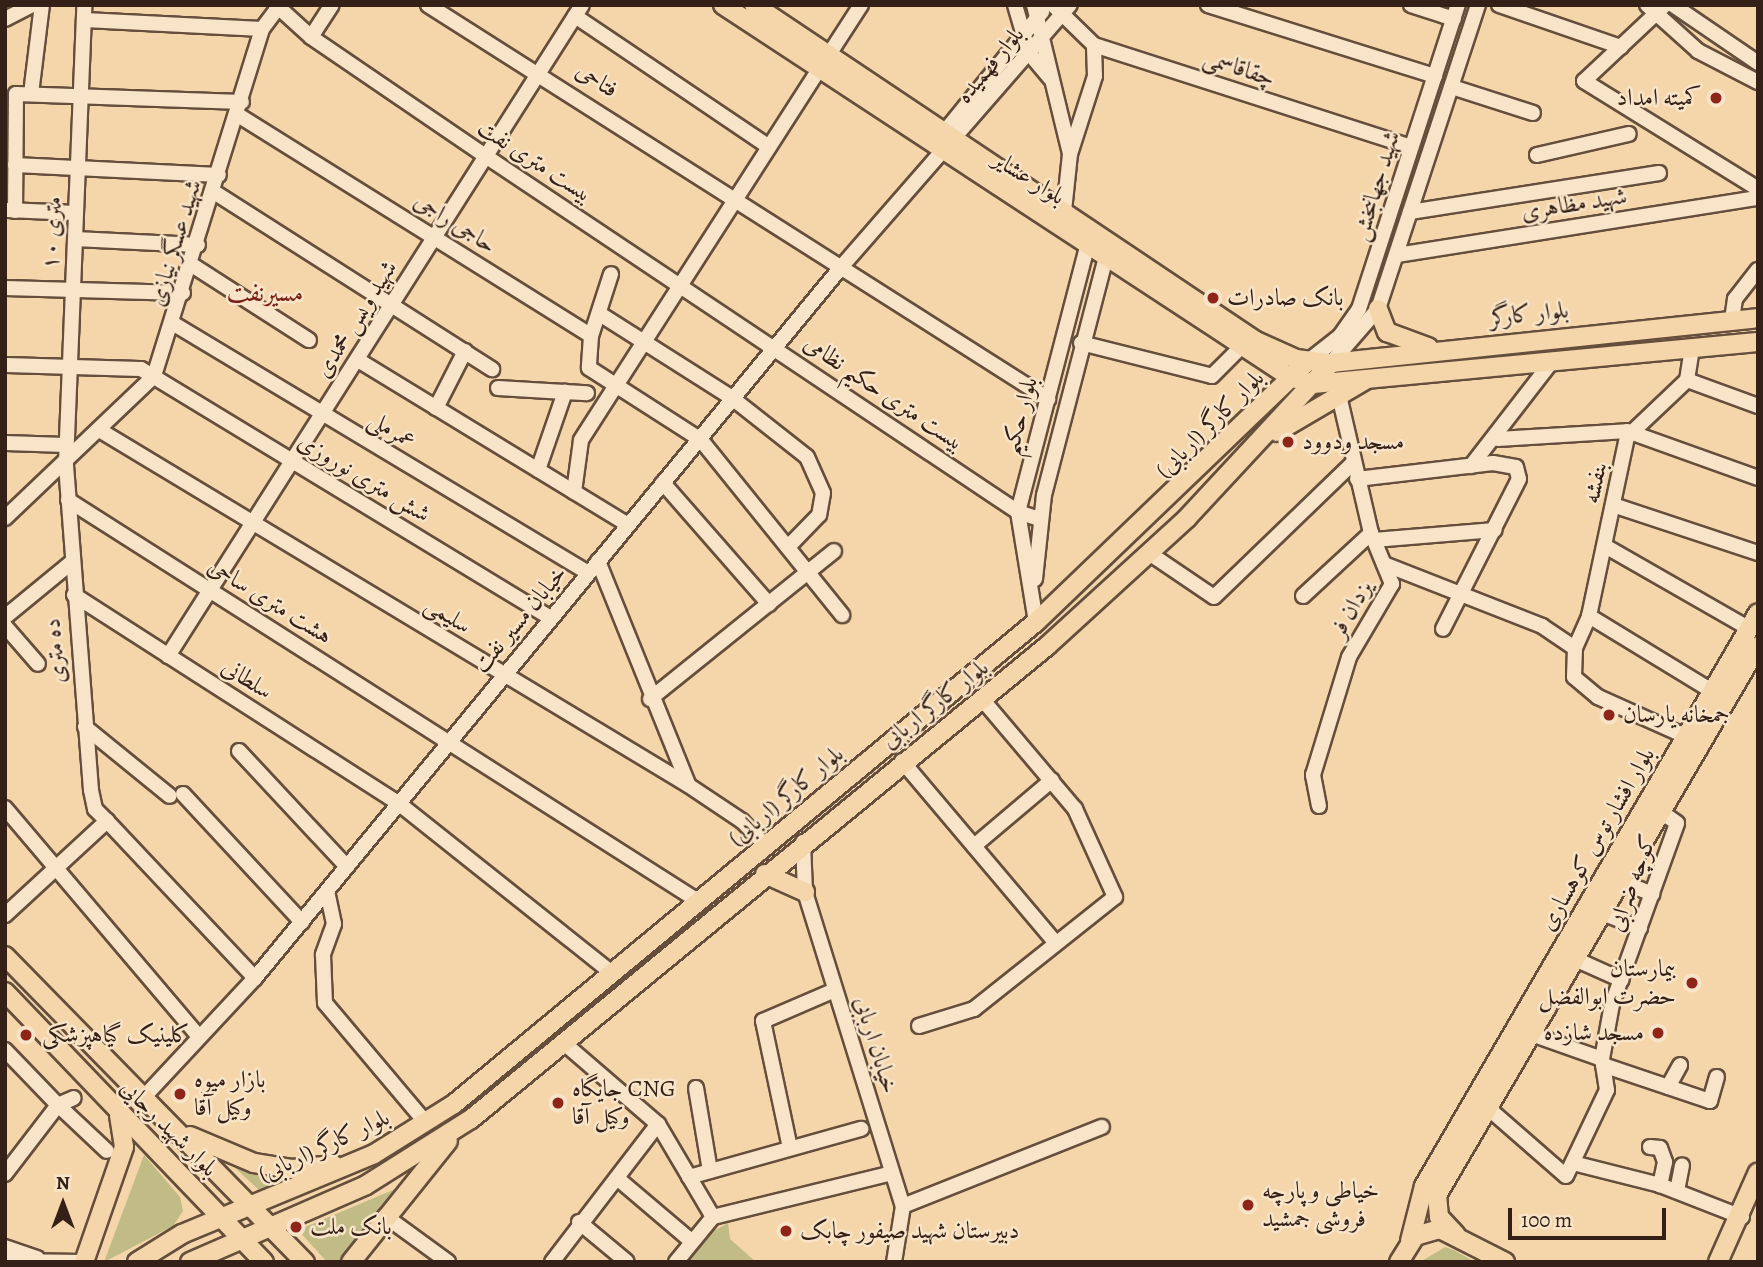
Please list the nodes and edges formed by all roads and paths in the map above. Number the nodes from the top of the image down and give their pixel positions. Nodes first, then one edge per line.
1 (12, 5) edge
2 (32, 5) edge
3 (42, 5) edge
4 (85, 5) edge
5 (332, 5) edge
6 (428, 5) edge
7 (723, 5) edge
8 (754, 5) edge
9 (860, 5) edge
10 (1015, 5) edge
11 (1208, 5) edge
12 (1411, 5) edge
13 (1478, 5) edge
14 (1499, 5) edge
15 (1673, 5) edge
16 (278, 6) edge
17 (5, 9) edge
18 (1040, 9) edge
19 (1061, 9) edge
20 (1656, 9) edge
21 (579, 11) edge
22 (1456, 12) edge
23 (5, 19) edge
24 (85, 20) junction
25 (262, 29) junction
26 (1024, 36) junction
27 (311, 37) junction
28 (1043, 37) junction
29 (1094, 45) junction
30 (1621, 47) junction
31 (1029, 53) junction
32 (823, 63) junction
33 (1758, 63) edge
34 (540, 71) junction
35 (1435, 76) junction
36 (1051, 79) junction
37 (1758, 82) edge
38 (1451, 87) junction
39 (31, 94) junction
40 (82, 95) junction
41 (240, 108) junction
42 (1533, 113) dead end
43 (1416, 131) junction
44 (1629, 134) dead end
45 (1435, 138) junction
46 (944, 143) junction
47 (769, 147) junction
48 (1411, 147) junction
49 (1070, 154) junction
50 (484, 155) junction
51 (1537, 155) dead end
52 (15, 165) junction
53 (78, 168) junction
54 (1659, 173) dead end
55 (219, 175) junction
56 (1758, 188) edge
57 (214, 192) junction
58 (738, 198) junction
59 (1758, 198) edge
60 (10, 210) edge
61 (1064, 211) junction
62 (1410, 212) junction
63 (76, 213) junction
64 (434, 236) junction
65 (75, 239) junction
66 (1088, 244) junction
67 (198, 245) junction
68 (1397, 255) junction
69 (1106, 257) junction
70 (192, 265) junction
71 (843, 265) junction
72 (1758, 270) edge
73 (611, 274) dead end
74 (682, 284) junction
75 (5, 288) edge
76 (72, 288) junction
77 (183, 293) junction
78 (393, 302) junction
79 (1378, 309) junction
80 (603, 316) junction
81 (1758, 317) edge
82 (1732, 320) junction
83 (174, 324) junction
84 (592, 336) junction
85 (645, 339) junction
86 (309, 340) dead end
87 (1758, 342) edge
88 (1081, 343) junction
89 (1492, 343) junction
90 (775, 347) junction
91 (1692, 348) junction
92 (1239, 349) junction
93 (1434, 349) junction
94 (465, 351) junction
95 (358, 360) junction
96 (1553, 360) junction
97 (1307, 362) junction
98 (1331, 363) junction
99 (5, 365) edge
100 (1493, 365) junction
101 (69, 366) junction
102 (492, 369) dead end
103 (154, 376) junction
104 (1371, 376) junction
105 (1290, 377) junction
106 (1687, 380) junction
107 (1313, 384) junction
108 (614, 385) junction
109 (498, 388) dead end
110 (565, 392) junction
111 (587, 393) dead end
112 (1339, 395) junction
113 (732, 398) junction
114 (1048, 399) junction
115 (1758, 406) edge
116 (436, 408) junction
117 (323, 416) junction
118 (101, 431) junction
119 (1632, 433) junction
120 (1498, 439) junction
121 (701, 440) junction
122 (1262, 441) junction
123 (5, 443) edge
124 (66, 445) junction
125 (66, 463) junction
126 (295, 463) junction
127 (1353, 463) junction
128 (1471, 466) junction
129 (538, 470) junction
130 (1758, 478) edge
131 (1357, 479) junction
132 (663, 483) junction
133 (574, 492) junction
134 (68, 500) junction
135 (1169, 500) junction
136 (1614, 506) junction
137 (1018, 512) junction
138 (5, 518) edge
139 (1187, 518) junction
140 (1039, 519) junction
141 (255, 524) junction
142 (628, 525) junction
143 (1495, 530) junction
144 (1373, 536) junction
145 (1605, 545) junction
146 (789, 546) junction
147 (834, 551) dead end
148 (1758, 552) edge
149 (1149, 553) junction
150 (72, 562) junction
151 (1384, 564) junction
152 (593, 567) junction
153 (809, 571) junction
154 (211, 592) junction
155 (74, 595) junction
156 (1303, 596) dead end
157 (1464, 597) junction
158 (1033, 602) junction
159 (769, 604) junction
160 (842, 615) dead end
161 (1589, 615) junction
162 (5, 617) edge
163 (550, 618) junction
164 (1753, 621) edge
165 (1036, 622) junction
166 (5, 626) edge
167 (1443, 629) dead end
168 (1758, 646) edge
169 (1575, 648) junction
170 (168, 656) junction
171 (38, 664) dead end
172 (503, 676) junction
173 (1712, 691) junction
174 (650, 699) junction
175 (982, 699) junction
176 (85, 727) junction
177 (1685, 736) junction
178 (449, 739) junction
179 (239, 751) dead end
180 (902, 761) junction
181 (1052, 780) junction
182 (688, 785) junction
183 (397, 802) junction
184 (1320, 806) dead end
185 (5, 808) edge
186 (1660, 811) junction
187 (103, 824) junction
188 (803, 842) junction
189 (765, 845) junction
190 (974, 846) junction
191 (347, 867) junction
192 (54, 868) junction
193 (765, 874) junction
194 (1620, 881) junction
195 (327, 891) junction
196 (805, 892) junction
197 (1652, 894) junction
198 (698, 901) junction
199 (1602, 913) junction
200 (5, 915) edge
201 (302, 922) junction
202 (1640, 928) junction
203 (1054, 940) junction
204 (5, 956) edge
205 (1575, 959) junction
206 (611, 972) junction
207 (255, 978) junction
208 (1622, 980) junction
209 (835, 990) junction
210 (5, 992) edge
211 (919, 1026) dead end
212 (1531, 1034) junction
213 (200, 1037) junction
214 (564, 1042) junction
215 (5, 1050) edge
216 (1603, 1062) junction
217 (1680, 1065) dead end
218 (1717, 1077) dead end
219 (1668, 1087) junction
220 (696, 1088) dead end
221 (144, 1097) junction
222 (74, 1098) dead end
223 (109, 1101) junction
224 (58, 1105) junction
225 (1488, 1108) junction
226 (169, 1123) junction
227 (426, 1123) junction
228 (657, 1124) junction
229 (1102, 1127) dead end
230 (459, 1128) junction
231 (861, 1129) dead end
232 (1650, 1147) dead end
233 (790, 1148) junction
234 (107, 1151) dead end
235 (374, 1154) junction
236 (354, 1163) junction
237 (1682, 1165) dead end
238 (1570, 1170) junction
239 (710, 1171) junction
240 (1758, 1172) edge
241 (892, 1173) junction
242 (5, 1174) edge
243 (689, 1177) junction
244 (617, 1178) junction
245 (366, 1185) junction
246 (1660, 1185) junction
247 (1677, 1191) junction
248 (251, 1206) junction
249 (903, 1206) junction
250 (385, 1216) junction
251 (224, 1217) junction
252 (713, 1217) junction
253 (1742, 1217) junction
254 (579, 1222) junction
255 (270, 1225) junction
256 (1456, 1235) junction
257 (241, 1237) junction
258 (689, 1240) junction
259 (1410, 1241) junction
260 (5, 1247) edge
261 (5, 1261) edge
262 (43, 1261) edge
263 (84, 1262) edge
264 (137, 1262) edge
265 (190, 1262) edge
266 (264, 1262) edge
267 (305, 1262) edge
268 (351, 1262) edge
269 (448, 1262) edge
270 (552, 1262) edge
271 (627, 1262) edge
272 (676, 1262) edge
273 (894, 1262) edge
274 (1399, 1262) edge
275 (1505, 1262) edge
276 (1718, 1262) edge

1 - 17 street
2 - 23 street
3 - 39 street
4 - 24 street, ۱۰ متری
5 - 27 street
6 - 34 street, فتاحی
7 - 32 main road, بلوار عشایر
8 - 32 main road, بلوار عشایر
9 - 32 street
10 - 26 street
11 - 35 street
12 - 22 street
13 - 38 street, شهید جهانبخش
14 - 30 street
15 - 33 street
16 - 25 street, شهید عسگر نیازی
16 - 27 street, بیست متری نفت
18 - 26 street, بلوار فهمیده
18 - 28 street
19 - 28 street, بلوار فهمیده
19 - 29 street, چقاقاسمی
20 - 30 street
20 - 37 street
21 - 34 street, شهید ویس محمدی
21 - 47 street
22 - 35 street, شهید جهانبخش
24 - 25 street
24 - 40 street, ۱۰ متری
25 - 41 street, شهید عسگر نیازی
26 - 31 street
26 - 46 street, بلوار فهمیده
27 - 50 street, بیست متری نفت
28 - 31 street, بلوار فهمیده
28 - 36 street
29 - 48 street, چقاقاسمی
29 - 49 street
30 - 56 street
31 - 36 street
31 - 46 street, بلوار فهمیده
32 - 46 main road, بلوار عشایر
32 - 47 street
34 - 50 street, شهید ویس محمدی
34 - 58 street, فتاحی
35 - 43 street, شهید جهانبخش
36 - 49 street
38 - 42 street
38 - 45 street, شهید جهانبخش
39 - 40 street
39 - 52 street
40 - 41 street
40 - 53 street, ۱۰ متری
41 - 55 street, شهید عسگر نیازی
41 - 64 street, حاجی راجی
43 - 45 street
43 - 48 street, شهید جهانبخش
44 - 51 street
45 - 62 street, شهید جهانبخش
46 - 61 main road, بلوار عشایر
46 - 66 main road, بلوار عشایر
46 - 71 street, خیابان مسیر نفت
47 - 58 street
48 - 97 street, شهید جهانبخش
49 - 61 street
50 - 64 street, شهید ویس محمدی
50 - 74 street, بیست متری نفت
52 - 53 street
52 - 60 street
53 - 55 street
53 - 63 street, ۱۰ متری
54 - 62 street
55 - 57 street, شهید عسگر نیازی
57 - 67 street, شهید عسگر نیازی
57 - 78 street
58 - 71 street, فتاحی
58 - 74 street
59 - 68 street, شهید مظاهری
60 - 63 street
61 - 97 main road, بلوار عشایر
62 - 68 street, شهید جهانبخش
63 - 65 street, ۱۰ متری
64 - 78 street, شهید ویس محمدی
64 - 84 street, حاجی راجی
65 - 67 street
65 - 76 street, ۱۰ متری
66 - 69 main road, بلوار عشایر
66 - 114 street, بلوار حکیم
67 - 70 street, شهید عسگر نیازی
68 - 79 street, شهید جهانبخش
69 - 88 street, بلوار حکیم
69 - 92 main road, بلوار عشایر
70 - 77 street, شهید عسگر نیازی
70 - 86 street
71 - 90 street, خیابان مسیر نفت
71 - 114 street, فتاحی
72 - 82 street
73 - 80 street
74 - 85 street
74 - 90 street, بیست متری نفت
75 - 76 street
76 - 77 street
76 - 101 street, ۱۰ متری
77 - 83 street, شهید عسگر نیازی
78 - 94 street
78 - 95 street, شهید ویس محمدی
79 - 93 main road
79 - 98 street, شهید جهانبخش
80 - 84 street
80 - 85 street
81 - 82 main road, بلوار کارگر
82 - 89 main road, بلوار کارگر
83 - 103 street, شهید عسگر نیازی
83 - 117 street, عمرملی
84 - 108 street
85 - 108 street
85 - 113 street
87 - 91 main road, بلوار کارگر
88 - 92 street
88 - 140 street, بلوار حکیم
89 - 93 main road, بلوار کارگر
89 - 100 main road
90 - 113 street, خیابان مسیر نفت
90 - 137 street, بیست متری حکیم نظامی
91 - 96 main road, بلوار کارگر
91 - 106 street
92 - 105 main road, بلوار عشایر
93 - 98 main road, بلوار کارگر
94 - 102 street
94 - 116 street
95 - 116 street
95 - 117 street, شهید ویس محمدی
96 - 100 main road, بلوار کارگر
96 - 120 street
97 - 98 main road, بلوار کارگر
97 - 105 main road, بلوار کارگر (اربابی)
98 - 107 main road, بلوار کارگر اربابی
99 - 101 street, شش متری نوروزی
100 - 104 main road, بلوار کارگر
101 - 103 street, شش متری نوروزی
101 - 124 street, ۱۰ متری
103 - 118 street, شهید عسگر نیازی
103 - 126 street, شش متری نوروزی
104 - 107 main road, بلوار کارگر
104 - 112 main road
105 - 107 main road, بلوار عشایر
105 - 135 main road, بلوار کارگر (اربابی)
106 - 115 street
106 - 119 street
107 - 122 main road, بلوار کارگر اربابی
108 - 121 street
108 - 133 street
109 - 110 street
110 - 111 street
110 - 129 street
112 - 122 main road
112 - 127 street, یزدان فر
113 - 121 street, خیابان مسیر نفت
113 - 146 street
114 - 137 street, بلوار حکیم
116 - 129 street
117 - 126 street, شهید ویس محمدی
117 - 152 street, عمرملی
118 - 125 street, شهید عسگر نیازی
118 - 141 street, سلیمی
119 - 120 street
119 - 130 street
119 - 136 street, بنفشه
120 - 128 street
121 - 132 street, خیابان مسیر نفت
121 - 146 street
122 - 139 main road, بلوار کارگر اربابی
123 - 124 street
124 - 125 street, ۱۰ متری
125 - 134 street, ده متری
125 - 138 street, شهید عسگر نیازی
126 - 141 street, شهید ویس محمدی
126 - 163 street, شش متری نوروزی
127 - 131 street, یزدان فر
127 - 149 street
128 - 131 street
128 - 143 street
129 - 133 street
131 - 144 street, یزدان فر
132 - 142 street, خیابان مسیر نفت
132 - 159 street
133 - 142 street
134 - 150 street, ده متری
134 - 154 street, هشت متری ساحی
135 - 139 main road
135 - 165 main road, بلوار کارگر (اربابی)
136 - 145 street, بنفشه
136 - 148 street
137 - 140 street, بیست متری حکیم نظامی
137 - 158 street, بلوار حکیم
139 - 149 main road, بلوار کارگر اربابی
140 - 158 street, بلوار حکیم
141 - 154 street, شهید ویس محمدی
141 - 172 street, سلیمی
142 - 152 street, خیابان مسیر نفت
143 - 144 street
143 - 157 street
144 - 151 street, یزدان فر
144 - 156 street
145 - 161 street, بنفشه
145 - 164 street
146 - 153 street
147 - 153 street
149 - 175 main road, بلوار کارگر اربابی
150 - 155 street, ده متری
150 - 162 street
151 - 157 street
151 - 184 street, یزدان فر
152 - 163 street, خیابان مسیر نفت
152 - 174 street
153 - 159 street
153 - 160 street
154 - 170 street, شهید ویس محمدی
154 - 178 street, هشت متری ساحی
155 - 170 street, سلطانی
155 - 176 street, ده متری
157 - 167 street
157 - 169 street
158 - 165 street, بلوار حکیم
159 - 174 street
161 - 169 street, بنفشه
161 - 173 street
163 - 172 street, خیابان مسیر نفت
164 - 173 main road, بلوار افشار توس کوهساری
165 - 189 main road, بلوار کارگر (اربابی)
166 - 171 street
168 - 186 main road, بلوار افشار توس کوهساری
169 - 177 street
170 - 183 street, سلطانی
172 - 178 street, خیابان مسیر نفت
172 - 182 street, سلیمی
173 - 177 main road, بلوار افشار توس کوهساری
174 - 182 street
175 - 180 main road, بلوار کارگر اربابی
175 - 181 street
176 - 187 street, ده متری
176 - 201 street
177 - 259 main road, بلوار افشار توس کوهساری
178 - 183 street, خیابان مسیر نفت
178 - 198 street, هشت متری ساحی
179 - 191 street
180 - 188 main road, بلوار کارگر اربابی
180 - 190 street
181 - 190 street
181 - 203 street
182 - 189 street, سلیمی
183 - 191 street, خیابان مسیر نفت
183 - 206 street, سلطانی
185 - 192 street
186 - 194 main road, بلوار افشار توس کوهساری
186 - 197 street, کوچه ضرابی
187 - 192 street
187 - 207 street, ده متری
188 - 193 main road, بلوار کارگر اربابی
188 - 196 street, خیابان اربابی
189 - 198 main road, بلوار کارگر (اربابی)
190 - 203 street
191 - 195 street, خیابان مسیر نفت
192 - 200 street
192 - 213 street
193 - 196 main road
193 - 214 main road, بلوار کارگر اربابی
194 - 197 street
194 - 199 main road, بلوار افشار توس کوهساری
195 - 201 street, خیابان مسیر نفت
195 - 227 street
196 - 209 street, خیابان اربابی
197 - 202 street, کوچه ضرابی
198 - 206 main road, بلوار کارگر (اربابی)
199 - 202 street
199 - 205 main road, بلوار افشار توس کوهساری
201 - 207 street, خیابان مسیر نفت
202 - 208 street, کوچه ضرابی
203 - 211 street
204 - 221 main road, بلوار شهید رجایی
205 - 208 street
205 - 212 main road, بلوار افشار توس کوهساری
206 - 227 main road, بلوار کارگر (اربابی)
207 - 213 street, خیابان مسیر نفت
208 - 216 street, کوچه ضرابی
209 - 233 street
209 - 241 street, خیابان اربابی
210 - 223 main road, بلوار شهید رجایی
212 - 216 street
212 - 225 main road, بلوار افشار توس کوهساری
213 - 221 street, خیابان مسیر نفت
214 - 228 street
214 - 230 main road, بلوار کارگر اربابی
215 - 224 street
216 - 219 street
216 - 238 street, کوچه ضرابی
217 - 219 street
218 - 219 street
220 - 239 street
221 - 226 main road, بلوار شهید رجایی
222 - 224 street
223 - 251 main road, بلوار شهید رجایی
223 - 263 main road
224 - 234 street
224 - 242 street
225 - 238 street
225 - 256 main road, بلوار افشار توس کوهساری
226 - 235 main road
226 - 248 main road, بلوار شهید رجایی
227 - 235 main road, بلوار کارگر (اربابی)
228 - 243 street
228 - 244 street
229 - 249 street
230 - 245 main road
230 - 250 main road
231 - 233 street
232 - 246 street
233 - 239 street
235 - 236 main road, بلوار کارگر (اربابی)
236 - 245 main road
236 - 248 main road, بلوار کارگر (اربابی)
237 - 247 street
238 - 246 street
239 - 243 street
240 - 253 main road
241 - 249 street, خیابان اربابی
241 - 252 street
243 - 252 street
244 - 254 street
244 - 258 street
245 - 255 main road
246 - 247 street
247 - 253 street
248 - 251 main road, بلوار کارگر (اربابی)
248 - 255 main road, بلوار شهید رجایی
249 - 273 street, خیابان اربابی
250 - 268 main road
250 - 269 street
251 - 257 main road, بلوار شهید رجایی
251 - 264 main road, بلوار کارگر (اربابی)
252 - 258 street
253 - 276 main road
254 - 270 street
254 - 271 street
255 - 257 main road
255 - 267 main road, بلوار شهید رجایی
256 - 259 main road
256 - 275 main road
257 - 265 main road
257 - 266 main road, بلوار شهید رجایی
258 - 272 street
259 - 274 main road, بلوار افشار توس کوهساری
260 - 262 street
261 - 262 street
262 - 263 street

